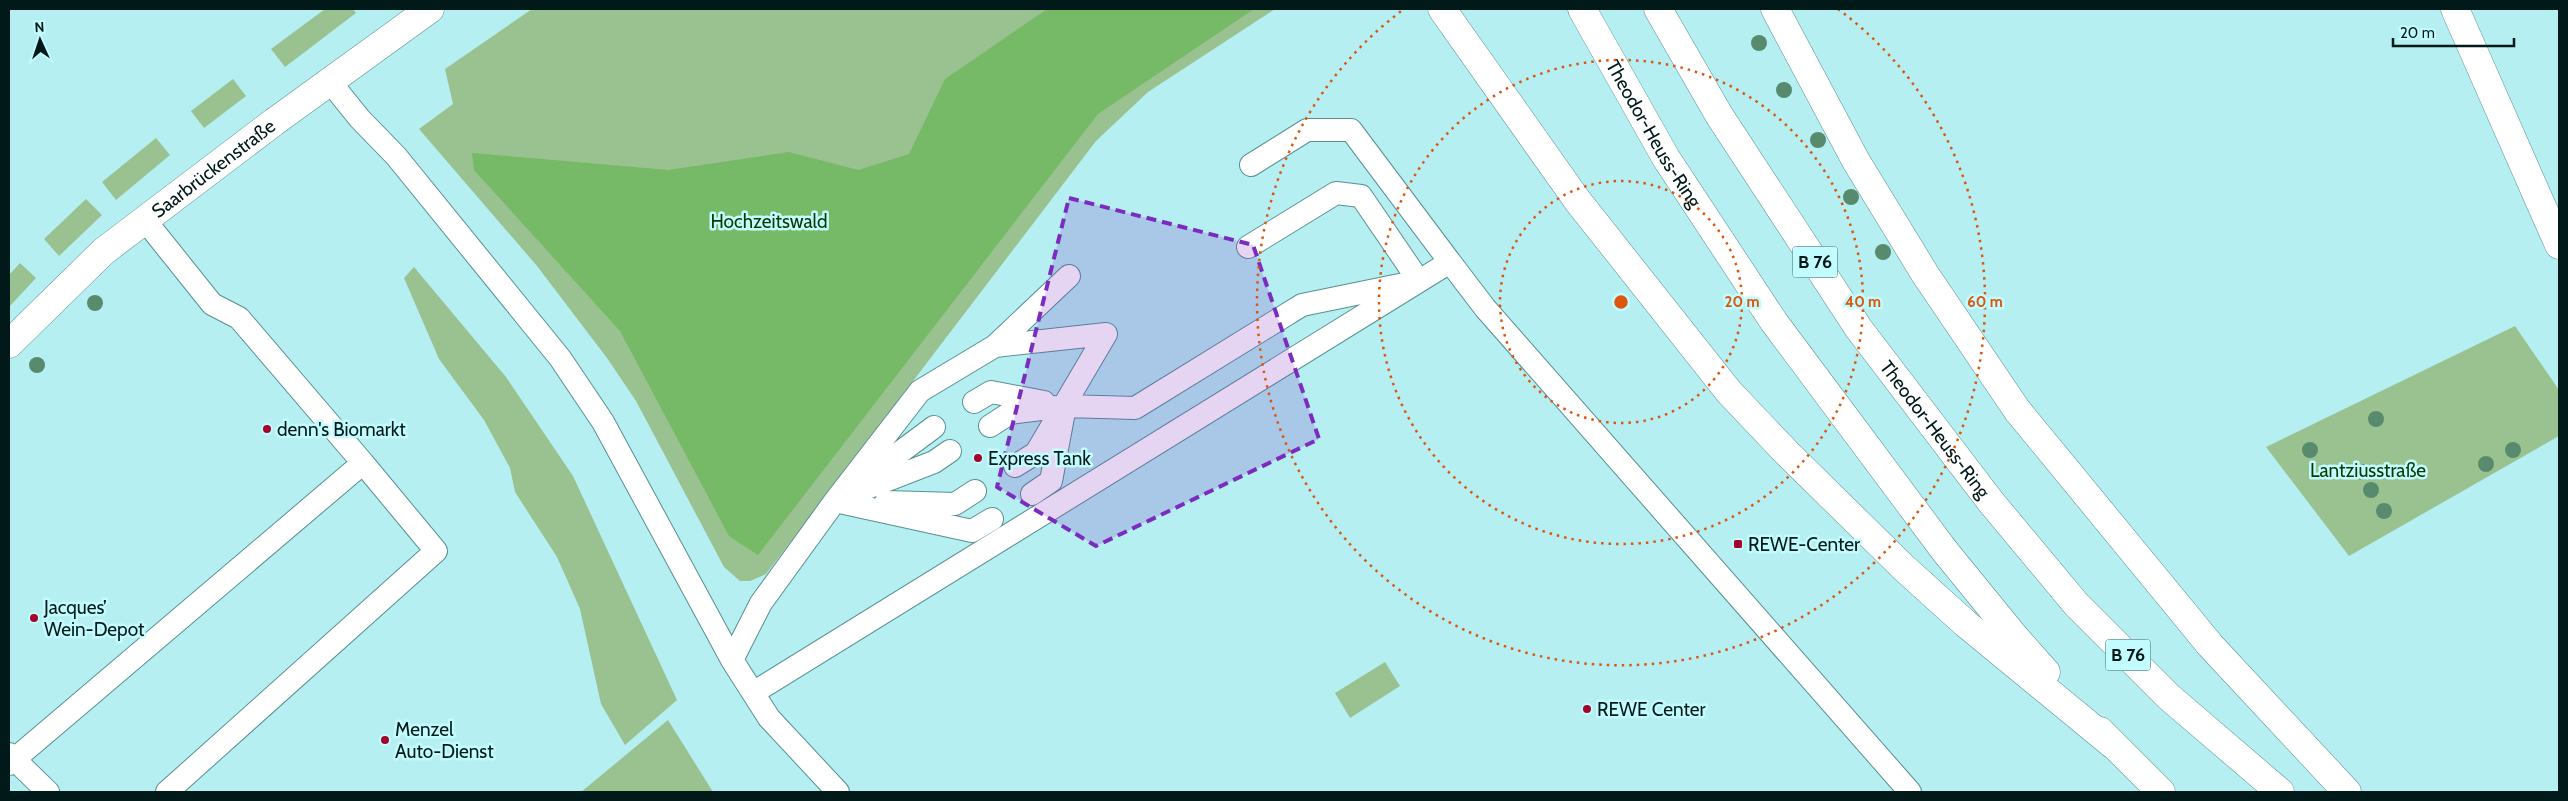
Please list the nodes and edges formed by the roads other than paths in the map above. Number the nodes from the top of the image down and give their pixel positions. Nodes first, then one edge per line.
1 (430, 9) edge
2 (1442, 9) edge
3 (1582, 9) edge
4 (1658, 9) edge
5 (1775, 9) edge
6 (2454, 9) edge
7 (331, 83) junction
8 (1250, 165) dead end
9 (144, 219) junction
10 (2559, 245) edge
11 (1248, 247) dead end
12 (1450, 262) junction
13 (1069, 276) dead end
14 (1419, 281) junction
15 (9, 344) edge
16 (995, 346) junction
17 (974, 402) dead end
18 (1065, 406) junction
19 (990, 426) dead end
20 (934, 427) dead end
21 (950, 451) dead end
22 (363, 463) junction
23 (1015, 466) dead end
24 (975, 491) dead end
25 (1032, 494) dead end
26 (835, 501) junction
27 (992, 519) dead end
28 (732, 660) junction
29 (753, 693) junction
30 (2112, 744) junction
31 (11, 759) edge
32 (48, 792) edge
33 (167, 792) edge
34 (838, 792) edge
35 (1910, 792) edge
36 (2161, 792) edge
37 (2280, 792) edge
38 (2348, 792) edge

1 - 7 main road, Saarbrückenstraße
2 - 30 main road
3 - 30 main road, Theodor-Heuss-Ring
4 - 37 main road, Theodor-Heuss-Ring / B 76
5 - 38 main road
6 - 10 main road
7 - 9 main road, Saarbrückenstraße
7 - 28 lane
8 - 12 lane
9 - 15 main road, Saarbrückenstraße
9 - 22 lane
11 - 14 lane
12 - 14 lane
12 - 35 lane
13 - 16 lane
14 - 18 lane
14 - 29 lane
16 - 18 lane
16 - 26 lane
17 - 18 lane
18 - 19 lane
18 - 23 lane
18 - 25 lane
20 - 26 lane
21 - 26 lane
22 - 31 lane
22 - 33 lane
24 - 26 lane
26 - 27 lane
26 - 28 lane
28 - 29 lane
29 - 34 lane
30 - 36 main road, Theodor-Heuss-Ring
31 - 32 lane

